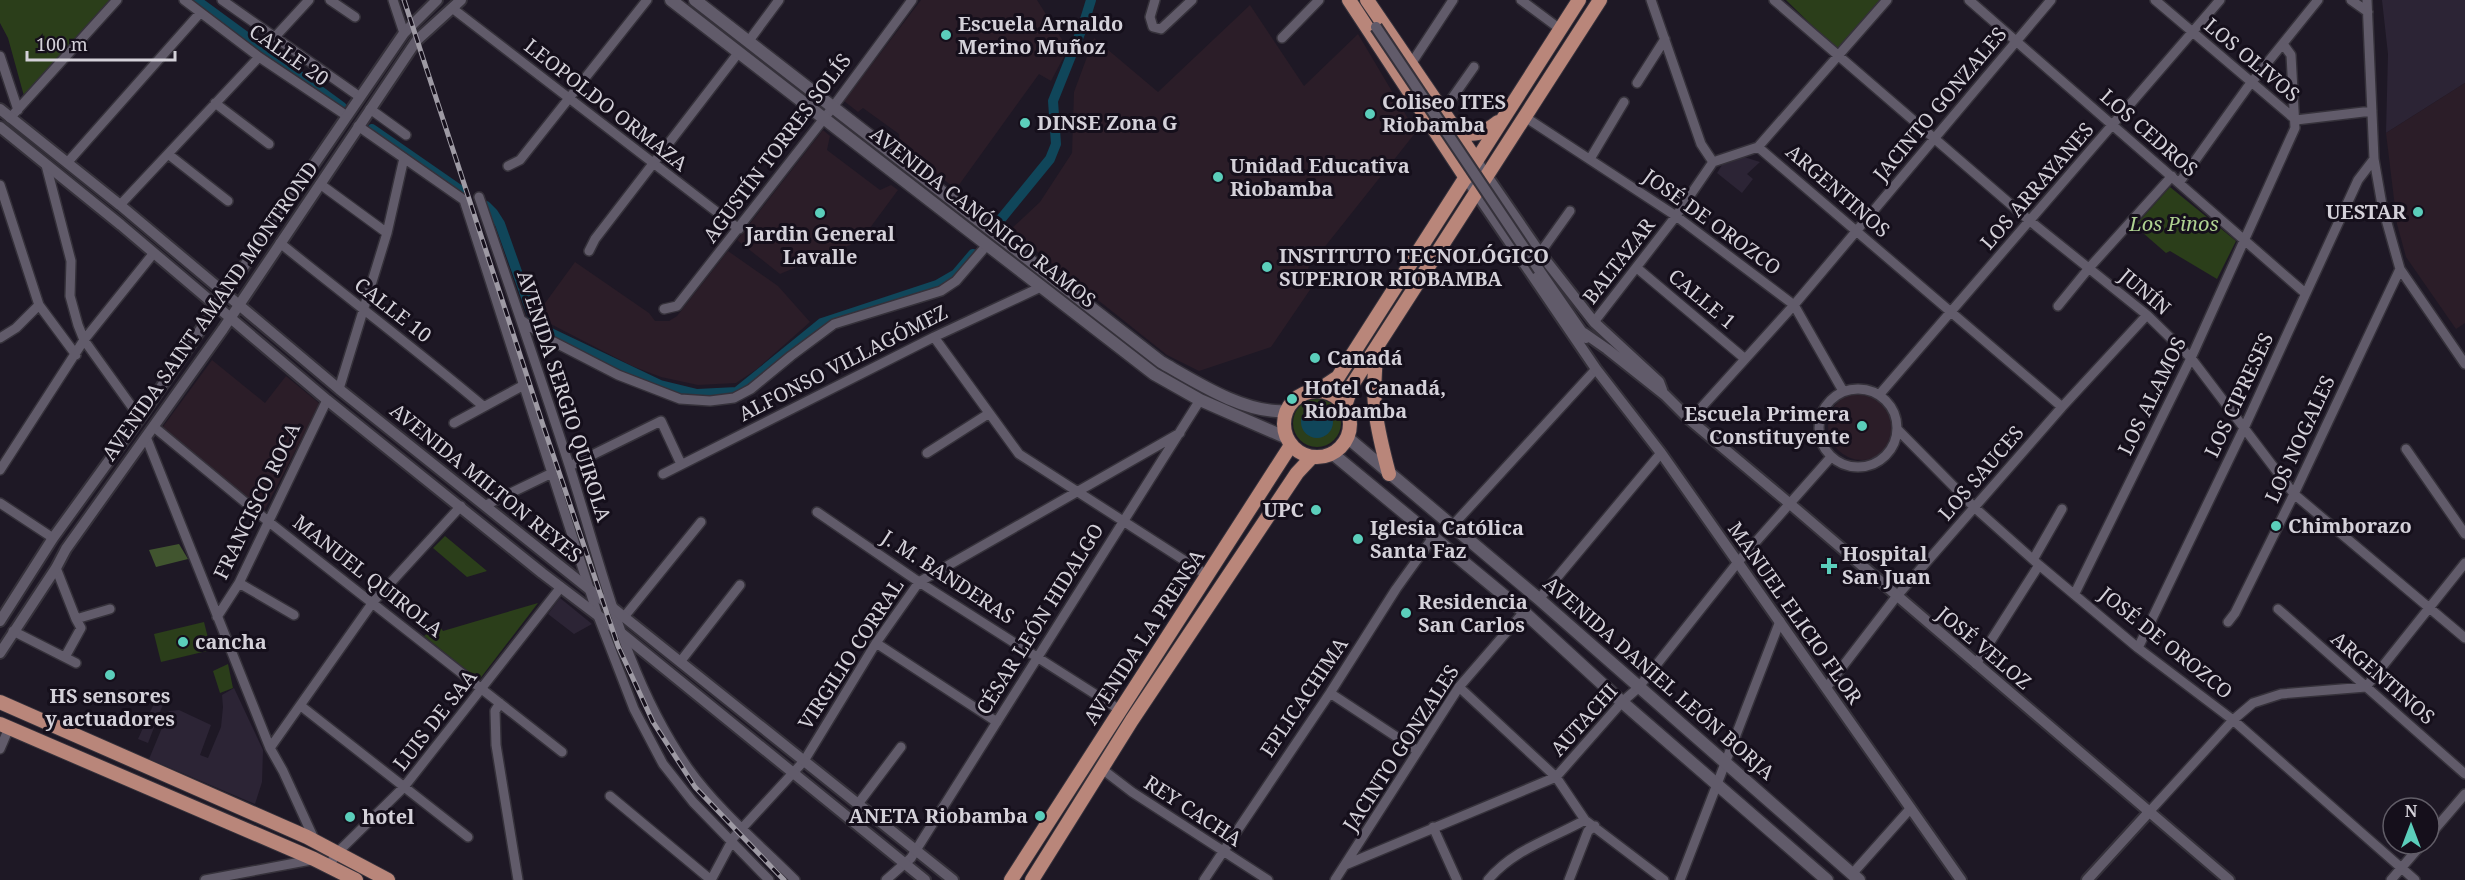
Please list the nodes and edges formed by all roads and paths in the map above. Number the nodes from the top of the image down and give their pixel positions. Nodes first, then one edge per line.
1 (117, 0) edge
2 (184, 0) edge
3 (222, 0) edge
4 (309, 0) edge
5 (330, 0) edge
6 (393, 0) edge
7 (437, 0) edge
8 (461, 0) edge
9 (647, 0) edge
10 (671, 0) edge
11 (695, 0) edge
12 (779, 0) edge
13 (912, 0) edge
14 (1155, 0) edge
15 (1192, 0) edge
16 (1319, 0) edge
17 (1350, 0) edge
18 (1365, 0) edge
19 (1453, 0) edge
20 (1521, 0) edge
21 (1579, 0) edge
22 (1600, 0) edge
23 (1651, 0) edge
24 (1774, 0) edge
25 (1887, 0) edge
26 (1969, 0) edge
27 (2051, 0) edge
28 (2155, 0) edge
29 (2220, 0) edge
30 (2318, 0) edge
31 (2351, 0) edge
32 (2367, 0) edge
33 (452, 8) junction
34 (2368, 12) junction
35 (200, 14) junction
36 (356, 17) dead end
37 (1376, 27) junction
38 (1560, 29) junction
39 (404, 33) junction
40 (2192, 33) junction
41 (274, 38) junction
42 (1282, 38) dead end
43 (1665, 39) junction
44 (2017, 40) junction
45 (748, 42) junction
46 (2283, 44) junction
47 (739, 52) junction
48 (0, 56) edge
49 (259, 57) junction
50 (1838, 57) junction
51 (1411, 64) junction
52 (1474, 67) dead end
53 (2252, 82) junction
54 (1637, 83) dead end
55 (360, 97) junction
56 (568, 100) junction
57 (1624, 102) dead end
58 (215, 103) junction
59 (833, 107) junction
60 (370, 108) junction
61 (0, 109) edge
62 (1443, 111) junction
63 (2372, 111) junction
64 (14, 114) junction
65 (347, 116) junction
66 (1504, 117) junction
67 (1525, 117) junction
68 (823, 118) junction
69 (2296, 120) junction
70 (2113, 125) junction
71 (358, 126) junction
72 (0, 128) edge
73 (1456, 131) junction
74 (406, 135) dead end
75 (1935, 138) junction
76 (269, 144) dead end
77 (1758, 147) junction
78 (168, 154) junction
79 (404, 158) junction
80 (1590, 159) junction
81 (2374, 159) junction
82 (1476, 160) junction
83 (1713, 162) junction
84 (67, 163) junction
85 (652, 164) junction
86 (46, 165) junction
87 (508, 166) dead end
88 (1487, 175) junction
89 (1466, 178) junction
90 (2176, 180) junction
91 (320, 184) junction
92 (0, 185) edge
93 (1475, 193) junction
94 (479, 197) dead end
95 (228, 201) dead end
96 (120, 205) junction
97 (1570, 211) dead end
98 (1676, 216) junction
99 (2030, 221) junction
100 (739, 229) junction
101 (1856, 231) junction
102 (387, 233) junction
103 (2243, 240) junction
104 (280, 243) junction
105 (987, 245) junction
106 (589, 251) dead end
107 (1540, 253) junction
108 (153, 254) junction
109 (1637, 268) junction
110 (2089, 268) junction
111 (2400, 269) junction
112 (1041, 287) junction
113 (2305, 293) junction
114 (225, 294) junction
115 (239, 304) junction
116 (39, 305) junction
117 (1794, 305) junction
118 (2058, 306) dead end
119 (216, 307) junction
120 (664, 309) dead end
121 (364, 311) junction
122 (1952, 313) junction
123 (2147, 315) junction
124 (230, 318) junction
125 (520, 319) junction
126 (1594, 322) junction
127 (1584, 333) junction
128 (934, 337) junction
129 (0, 338) edge
130 (84, 340) junction
131 (1380, 341) junction
132 (76, 355) junction
133 (1744, 358) junction
134 (2191, 358) junction
135 (2465, 364) edge
136 (1596, 369) junction
137 (524, 385) junction
138 (339, 389) junction
139 (1317, 391) junction
140 (1843, 391) junction
141 (1665, 395) junction
142 (1879, 395) junction
143 (327, 400) junction
144 (1200, 400) junction
145 (483, 406) junction
146 (1346, 406) junction
147 (2061, 407) junction
148 (1286, 411) junction
149 (988, 414) junction
150 (140, 418) junction
151 (1690, 420) junction
152 (454, 423) dead end
153 (2245, 426) junction
154 (154, 427) junction
155 (1898, 430) junction
156 (1180, 434) junction
157 (1645, 435) junction
158 (146, 437) junction
159 (1348, 438) junction
160 (1289, 442) junction
161 (2406, 449) dead end
162 (927, 453) dead end
163 (1661, 453) junction
164 (1333, 454) junction
165 (1312, 457) junction
166 (1830, 457) junction
167 (681, 464) junction
168 (570, 466) junction
169 (0, 470) edge
170 (552, 473) junction
171 (663, 474) dead end
172 (1389, 474) junction
173 (1077, 492) junction
174 (2295, 494) junction
175 (0, 503) edge
176 (1789, 503) junction
177 (486, 505) junction
178 (461, 506) junction
179 (1975, 508) junction
180 (2062, 509) dead end
181 (817, 512) dead end
182 (1122, 521) junction
183 (269, 522) junction
184 (701, 522) dead end
185 (1453, 525) junction
186 (2465, 534) edge
187 (1434, 536) junction
188 (53, 538) junction
189 (1738, 562) junction
190 (2036, 562) junction
191 (2465, 563) edge
192 (57, 568) junction
193 (1207, 575) junction
194 (919, 582) junction
195 (239, 583) junction
196 (740, 585) dead end
197 (561, 587) junction
198 (590, 590) junction
199 (2075, 593) junction
200 (1896, 597) junction
201 (1539, 599) junction
202 (373, 602) junction
203 (611, 607) junction
204 (2430, 608) junction
205 (110, 609) dead end
206 (2278, 609) dead end
207 (1524, 612) junction
208 (294, 615) dead end
209 (598, 616) junction
210 (217, 617) junction
211 (624, 617) junction
212 (76, 619) junction
213 (0, 621) edge
214 (1780, 621) junction
215 (2228, 622) dead end
216 (13, 631) junction
217 (621, 633) junction
218 (2465, 638) edge
219 (876, 643) junction
220 (2138, 648) junction
221 (0, 653) edge
222 (1038, 656) junction
223 (65, 657) junction
224 (680, 662) junction
225 (76, 663) dead end
226 (1976, 664) junction
227 (1459, 687) junction
228 (2366, 687) junction
229 (1638, 688) junction
230 (1826, 688) junction
231 (482, 689) junction
232 (1330, 693) junction
233 (0, 702) edge
234 (1622, 702) junction
235 (500, 703) junction
236 (301, 706) junction
237 (1120, 710) junction
238 (2233, 720) junction
239 (997, 722) junction
240 (4, 726) edge
241 (901, 747) dead end
242 (270, 748) junction
243 (0, 749) edge
244 (1418, 751) junction
245 (562, 752) dead end
246 (804, 761) junction
247 (1726, 764) junction
248 (1102, 769) junction
249 (793, 774) junction
250 (2465, 774) edge
251 (1556, 777) junction
252 (1718, 784) junction
253 (404, 787) junction
254 (2465, 794) edge
255 (610, 796) dead end
256 (858, 804) junction
257 (1910, 809) junction
258 (2149, 812) junction
259 (1585, 820) junction
260 (2441, 822) edge
261 (1595, 826) junction
262 (1433, 827) junction
263 (742, 828) junction
264 (468, 837) dead end
265 (732, 840) junction
266 (315, 841) junction
267 (338, 852) junction
268 (1222, 852) junction
269 (2412, 856) edge
270 (911, 858) junction
271 (314, 859) junction
272 (1345, 865) junction
273 (328, 867) junction
274 (2402, 867) junction
275 (372, 875) edge
276 (1856, 877) edge
277 (205, 880) edge
278 (345, 880) edge
279 (356, 880) edge
280 (388, 880) edge
281 (518, 880) edge
282 (711, 880) edge
283 (769, 880) edge
284 (795, 880) edge
285 (886, 880) edge
286 (926, 880) edge
287 (953, 880) edge
288 (1011, 880) edge
289 (1032, 880) edge
290 (1204, 880) edge
291 (1268, 880) edge
292 (1335, 880) edge
293 (1457, 880) edge
294 (1488, 880) edge
295 (1569, 880) edge
296 (1664, 880) edge
297 (1680, 880) edge
298 (1827, 880) edge
299 (1961, 880) edge
300 (2087, 880) edge
301 (2229, 880) edge
302 (2391, 880) edge
303 (2415, 880) edge

1 - 64 street
2 - 35 street, CALLE 20
3 - 41 street, CALLE 20
4 - 41 street
5 - 36 street
6 - 39 street
7 - 39 street, AVENIDA SAINT AMAND MONTROND
8 - 33 street, AVENIDA SAINT AMAND MONTROND
9 - 56 street
10 - 47 main road, AVENIDA CANÓNIGO RAMOS
11 - 45 main road, AVENIDA CANÓNIGO RAMOS
12 - 45 street
13 - 59 street, AGUSTÍN TORRES SOLÍS
14 - 15 street
16 - 42 street
17 - 37 street
17 - 89 main road
18 - 37 street
18 - 51 main road
19 - 51 street
20 - 38 street
21 - 38 main road
22 - 67 main road
23 - 43 street
24 - 50 street, JUNÍN
25 - 50 street
26 - 44 street, LOS CEDROS
27 - 44 street, JACINTO GONZALES
28 - 40 street, LOS OLIVOS
29 - 40 street, LOS ARRAYANES
30 - 46 street
31 - 34 street
32 - 34 street
33 - 56 street, LEOPOLDO ORMAZA
33 - 60 street, AVENIDA SAINT AMAND MONTROND
34 - 63 street
35 - 49 street, CALLE 20
35 - 84 street
37 - 127 street, bridge
38 - 66 main road
39 - 55 street, AVENIDA SAINT AMAND MONTROND
40 - 53 street, LOS OLIVOS
40 - 70 street, LOS ARRAYANES
41 - 55 street, CALLE 20
43 - 54 street
43 - 83 street
44 - 70 street, LOS CEDROS
44 - 75 street, JACINTO GONZALES
45 - 59 main road, AVENIDA CANÓNIGO RAMOS
46 - 53 street
46 - 69 street, LOS ALAMOS
47 - 68 main road, AVENIDA CANÓNIGO RAMOS
47 - 85 street
48 - 64 street
49 - 58 street
49 - 65 street, CALLE 20
50 - 75 street, JUNÍN
50 - 77 street
51 - 62 main road
52 - 62 street
53 - 69 street, LOS OLIVOS
53 - 90 street
55 - 65 street, AVENIDA SAINT AMAND MONTROND
56 - 85 street, LEOPOLDO ORMAZA
56 - 87 street
57 - 80 street
58 - 76 street
58 - 78 street
59 - 68 street, AGUSTÍN TORRES SOLÍS
59 - 148 main road, AVENIDA CANÓNIGO RAMOS
60 - 71 street, AVENIDA SAINT AMAND MONTROND
60 - 74 street
61 - 64 street, AVENIDA MILTON REYES
62 - 73 main road
63 - 69 street, LOS OLIVOS
63 - 81 street
64 - 84 street, AVENIDA MILTON REYES
65 - 114 street, AVENIDA SAINT AMAND MONTROND
66 - 73 main road
66 - 82 main road
67 - 80 street, JOSÉ DE OROZCO
67 - 88 main road
68 - 100 street, AGUSTÍN TORRES SOLÍS
68 - 105 main road, AVENIDA CANÓNIGO RAMOS
69 - 103 street, LOS ALAMOS
70 - 90 street, LOS CEDROS
70 - 99 street, LOS ARRAYANES
71 - 79 street
71 - 91 street, AVENIDA SAINT AMAND MONTROND
72 - 86 street, AVENIDA MILTON REYES
73 - 82 main road
75 - 99 street, JUNÍN
75 - 101 street, JACINTO GONZALES
77 - 83 street, ARGENTINOS
77 - 101 street, ARGENTINOS
78 - 95 street
78 - 96 street
79 - 102 street
79 - 137 street, AVENIDA SERGIO QUIROLA
80 - 98 street, JOSÉ DE OROZCO
81 - 111 street
81 - 113 street, LOS CIPRESES
82 - 88 street
82 - 89 main road
83 - 98 street, BALTAZAR
84 - 96 street, AVENIDA MILTON REYES
85 - 100 street, LEOPOLDO ORMAZA
85 - 106 street
86 - 108 street, AVENIDA MILTON REYES
86 - 130 street
88 - 93 main road
88 - 107 street
89 - 93 street, MANUEL ELICIO FLOR
89 - 139 main road
90 - 103 street, LOS CEDROS
90 - 110 street
91 - 102 street
91 - 104 street, AVENIDA SAINT AMAND MONTROND
92 - 116 street
93 - 131 main road
93 - 136 street, MANUEL ELICIO FLOR
94 - 125 street, AVENIDA SERGIO QUIROLA
96 - 114 street, AVENIDA MILTON REYES
97 - 107 street
98 - 109 street, BALTAZAR
98 - 117 street, JOSÉ DE OROZCO
99 - 110 street, JUNÍN
99 - 122 street, LOS ARRAYANES
100 - 120 street, AGUSTÍN TORRES SOLÍS
101 - 117 street, JACINTO GONZALES
101 - 122 street, ARGENTINOS
102 - 121 street
103 - 113 street, LOS CEDROS
103 - 134 street, LOS ALAMOS
104 - 115 street, AVENIDA SAINT AMAND MONTROND
104 - 121 street, CALLE 10
105 - 112 main road, AVENIDA CANÓNIGO RAMOS
105 - 125 street
107 - 126 street
108 - 119 street, AVENIDA MILTON REYES
108 - 130 street
109 - 126 street, BALTAZAR
109 - 133 street, CALLE 1
110 - 118 street
110 - 123 street, JUNÍN
111 - 135 street
111 - 174 street, LOS NOGALES
112 - 128 street, ALFONSO VILLAGÓMEZ
112 - 144 main road, AVENIDA CANÓNIGO RAMOS
113 - 153 street, LOS CIPRESES
114 - 115 street, AVENIDA MILTON REYES
114 - 119 street, AVENIDA SAINT AMAND MONTROND
115 - 124 street, AVENIDA SAINT AMAND MONTROND
115 - 138 street, AVENIDA MILTON REYES
116 - 129 street
116 - 132 street
117 - 133 street, JACINTO GONZALES
117 - 140 street, JOSÉ DE OROZCO
119 - 124 street, AVENIDA MILTON REYES
119 - 150 street, AVENIDA SAINT AMAND MONTROND
121 - 138 street
121 - 145 street, CALLE 10
122 - 142 street, LOS ARRAYANES
122 - 147 street, ARGENTINOS
123 - 134 street, JUNÍN
123 - 147 street, LOS SAUCES
124 - 143 street, AVENIDA MILTON REYES
124 - 154 street, AVENIDA SAINT AMAND MONTROND
125 - 168 street, AVENIDA SERGIO QUIROLA
126 - 141 street
127 - 141 street, JOSÉ VELOZ
127 - 157 street
128 - 149 street
128 - 167 street, ALFONSO VILLAGÓMEZ
130 - 132 street
130 - 150 street
131 - 146 main road
131 - 172 main road
132 - 169 street
133 - 151 street, JACINTO GONZALES
134 - 153 street, JUNÍN
134 - 199 street, LOS ALAMOS
136 - 157 street, MANUEL ELICIO FLOR
136 - 185 street
137 - 145 street
137 - 170 street, AVENIDA SERGIO QUIROLA
138 - 177 street, AVENIDA MILTON REYES
139 - 146 main road
139 - 148 main road
140 - 142 street
140 - 166 street
141 - 151 street, JOSÉ VELOZ
142 - 155 street, JOSÉ DE OROZCO
143 - 178 street, AVENIDA MILTON REYES
143 - 183 street, FRANCISCO ROCA
144 - 156 street, CÉSAR LEÓN HIDALGO
144 - 160 main road, AVENIDA CANÓNIGO RAMOS
145 - 152 street
146 - 159 main road
147 - 179 street, LOS SAUCES
148 - 160 main road
149 - 162 street
149 - 173 street
150 - 188 street, AVENIDA SAINT AMAND MONTROND
151 - 176 street, JOSÉ VELOZ
153 - 174 street, JUNÍN
153 - 220 street, LOS CIPRESES
154 - 158 street, AVENIDA SAINT AMAND MONTROND
154 - 183 street, MANUEL QUIROLA
155 - 166 street
155 - 179 street, JOSÉ DE OROZCO
156 - 173 street, VIRGILIO CORRAL
156 - 182 street, CÉSAR LEÓN HIDALGO
157 - 163 street, MANUEL ELICIO FLOR
158 - 192 street, AVENIDA SAINT AMAND MONTROND
158 - 210 street
159 - 164 main road
159 - 172 main road, AVENIDA DANIEL LEÓN BORJA
160 - 165 main road
160 - 193 main road, AVENIDA LA PRENSA
161 - 186 street
163 - 189 street, MANUEL ELICIO FLOR
163 - 201 street
164 - 165 main road
164 - 187 main road, AVENIDA DANIEL LEÓN BORJA
165 - 248 main road, AVENIDA LA PRENSA
166 - 176 street, AUTACHI
167 - 168 street
167 - 171 street, ALFONSO VILLAGÓMEZ
168 - 203 street, AVENIDA SERGIO QUIROLA
170 - 177 street
170 - 198 street, AVENIDA SERGIO QUIROLA
172 - 185 main road, AVENIDA DANIEL LEÓN BORJA
173 - 182 street
173 - 194 street, VIRGILIO CORRAL
174 - 204 street, JUNÍN
174 - 215 street, LOS NOGALES
175 - 188 street
176 - 189 street, AUTACHI
176 - 200 street, JOSÉ VELOZ
177 - 198 street, AVENIDA MILTON REYES
178 - 197 street, AVENIDA MILTON REYES
178 - 202 street
179 - 190 street, JOSÉ DE OROZCO
179 - 200 street, LOS SAUCES
180 - 190 street
181 - 194 street, J. M. BANDERAS
182 - 193 street
182 - 222 street, CÉSAR LEÓN HIDALGO
183 - 195 street, FRANCISCO ROCA
183 - 202 street, MANUEL QUIROLA
184 - 211 street
185 - 201 main road, AVENIDA DANIEL LEÓN BORJA
187 - 207 main road, AVENIDA DANIEL LEÓN BORJA
187 - 232 street, EPLICACHIMA
188 - 213 street, AVENIDA SAINT AMAND MONTROND
189 - 214 street, MANUEL ELICIO FLOR
189 - 229 street, AUTACHI
190 - 199 street, JOSÉ DE OROZCO
190 - 226 street
191 - 204 street
192 - 212 street
192 - 216 street, AVENIDA SAINT AMAND MONTROND
193 - 237 main road, AVENIDA LA PRENSA
194 - 219 street, VIRGILIO CORRAL
194 - 222 street, J. M. BANDERAS
195 - 208 street
195 - 210 street, FRANCISCO ROCA
196 - 224 street
197 - 209 street, AVENIDA MILTON REYES
197 - 231 street, LUIS DE SAA
198 - 203 street, AVENIDA MILTON REYES
198 - 209 street, AVENIDA SERGIO QUIROLA
199 - 220 street, JOSÉ DE OROZCO
200 - 226 street, JOSÉ VELOZ
200 - 230 street, LOS SAUCES
201 - 229 main road, AVENIDA DANIEL LEÓN BORJA
202 - 231 street, MANUEL QUIROLA
202 - 236 street
203 - 211 street, AVENIDA MILTON REYES
203 - 217 street, AVENIDA SERGIO QUIROLA
204 - 218 street, JUNÍN
204 - 228 street
205 - 212 street
206 - 228 street, ARGENTINOS
207 - 227 street, JACINTO GONZALES
207 - 234 main road, AVENIDA DANIEL LEÓN BORJA
209 - 217 street, AVENIDA MILTON REYES
209 - 265 street, AVENIDA SERGIO QUIROLA
210 - 242 street
211 - 224 street, AVENIDA MILTON REYES
212 - 223 street
214 - 230 street, MANUEL ELICIO FLOR
214 - 247 street
216 - 221 street, AVENIDA SAINT AMAND MONTROND
216 - 223 street
217 - 249 street, AVENIDA MILTON REYES
217 - 263 street, AVENIDA SERGIO QUIROLA
219 - 239 street
219 - 246 street, VIRGILIO CORRAL
220 - 238 street, JOSÉ DE OROZCO
222 - 237 street, J. M. BANDERAS
222 - 239 street, CÉSAR LEÓN HIDALGO
223 - 225 street
224 - 246 street, AVENIDA MILTON REYES
226 - 258 street, JOSÉ VELOZ
227 - 244 street, JACINTO GONZALES
227 - 251 street
228 - 238 street
228 - 250 street, ARGENTINOS
229 - 234 street, AUTACHI
229 - 247 main road, AVENIDA DANIEL LEÓN BORJA
230 - 257 street, MANUEL ELICIO FLOR
231 - 235 street, MANUEL QUIROLA
231 - 253 street, LUIS DE SAA
232 - 244 street
232 - 268 street, EPLICACHIMA
233 - 266 main road
234 - 251 street, AUTACHI
234 - 252 main road, AVENIDA DANIEL LEÓN BORJA
235 - 245 street, MANUEL QUIROLA
235 - 281 street
236 - 242 street
236 - 253 street
237 - 288 main road, AVENIDA LA PRENSA
238 - 258 street
238 - 274 street, JOSÉ DE OROZCO
239 - 270 street, CÉSAR LEÓN HIDALGO
240 - 243 street
240 - 271 main road
241 - 256 street
242 - 266 street
244 - 272 street, JACINTO GONZALES
246 - 249 street, VIRGILIO CORRAL
246 - 256 street, AVENIDA MILTON REYES
247 - 252 street
247 - 276 main road, AVENIDA DANIEL LEÓN BORJA
248 - 268 street, REY CACHA
248 - 289 main road, AVENIDA LA PRENSA
249 - 263 street, VIRGILIO CORRAL
249 - 270 street, AVENIDA MILTON REYES
251 - 259 street
251 - 262 street, AUTACHI
252 - 297 street
252 - 298 main road, AVENIDA DANIEL LEÓN BORJA
253 - 264 street
253 - 267 street, LUIS DE SAA
254 - 260 street
255 - 282 street
256 - 270 street, AVENIDA MILTON REYES
257 - 276 street
257 - 299 street, MANUEL ELICIO FLOR
258 - 300 street
258 - 301 street, JOSÉ VELOZ
259 - 261 street
259 - 294 street
261 - 295 street
261 - 296 street
262 - 272 street, AUTACHI
262 - 293 street
263 - 265 street, VIRGILIO CORRAL
263 - 284 street, AVENIDA SERGIO QUIROLA
265 - 282 street, VIRGILIO CORRAL
265 - 283 street, AVENIDA SERGIO QUIROLA
266 - 267 main road
267 - 273 street, LUIS DE SAA
267 - 275 main road
268 - 290 street, EPLICACHIMA
268 - 291 street, REY CACHA
269 - 274 street
270 - 285 street, CÉSAR LEÓN HIDALGO
270 - 286 street, AVENIDA MILTON REYES
270 - 287 street, AVENIDA MILTON REYES
271 - 273 main road
271 - 277 street
272 - 292 street, JACINTO GONZALES
273 - 278 main road
273 - 279 main road
274 - 302 street
274 - 303 street, JOSÉ DE OROZCO
275 - 280 main road

